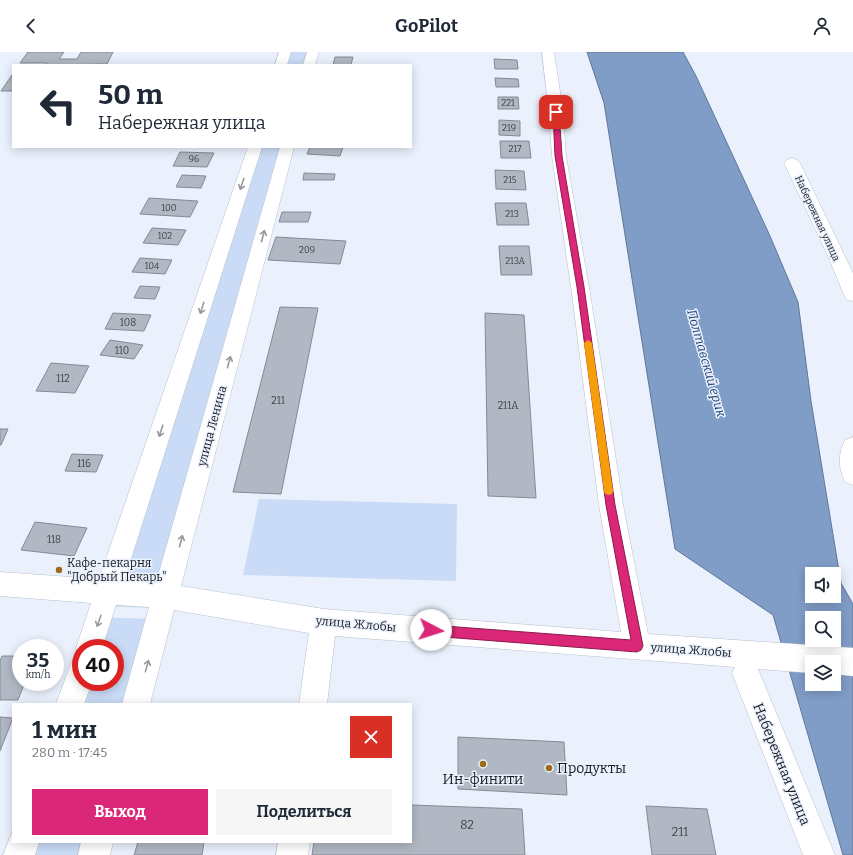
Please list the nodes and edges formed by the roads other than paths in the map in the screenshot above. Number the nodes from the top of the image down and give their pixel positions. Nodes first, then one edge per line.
1 (285, 52) edge
2 (313, 52) edge
3 (548, 52) edge
4 (281, 64) edge
5 (309, 64) edge
6 (254, 148) edge
7 (287, 148) edge
8 (792, 163) dead end
9 (853, 294) edge
10 (853, 446) edge
11 (853, 475) edge
12 (0, 584) edge
13 (108, 592) junction
14 (166, 596) junction
15 (324, 622) junction
16 (92, 639) edge
17 (637, 646) junction
18 (853, 662) edge
19 (742, 663) junction
20 (75, 691) edge
21 (70, 703) edge
22 (136, 703) edge
23 (313, 703) edge
24 (23, 843) edge
25 (97, 843) edge
26 (294, 843) edge
27 (19, 855) edge
28 (94, 855) edge
29 (292, 855) edge
30 (819, 855) edge

1 - 4 street
2 - 5 street
3 - 17 street
6 -> 13 street
14 -> 7 street, улица Ленина
8 - 9 street, Набережная улица
10 - 11 street
12 - 13 street, улица Жлобы
13 - 14 street, улица Жлобы
13 -> 16 street
14 - 15 street, улица Жлобы
22 -> 14 street, улица Ленина
15 - 17 street, улица Жлобы
15 - 23 street
17 - 19 street, улица Жлобы
18 - 19 street, улица Жлобы
19 - 30 street, Набережная улица
20 - 21 street
24 - 27 street
25 - 28 street
26 - 29 street

